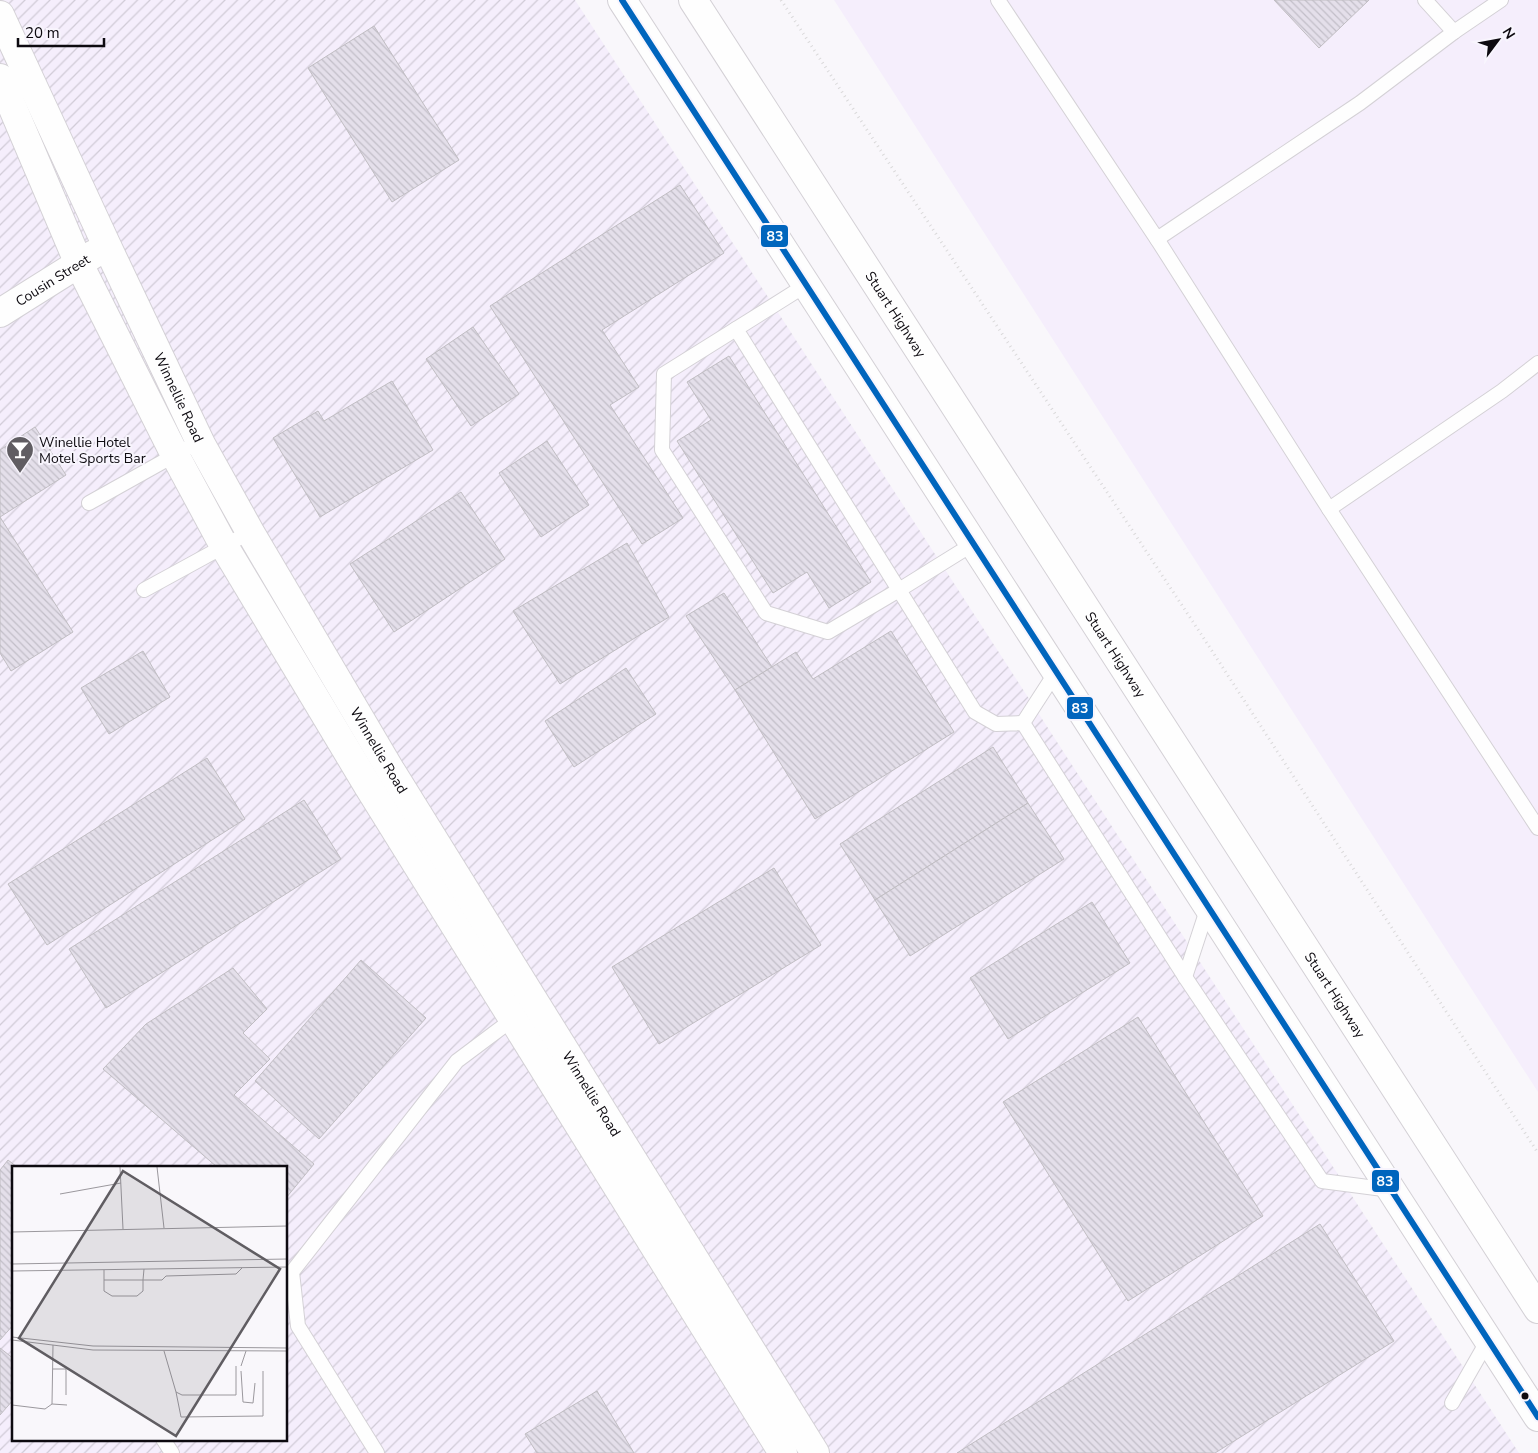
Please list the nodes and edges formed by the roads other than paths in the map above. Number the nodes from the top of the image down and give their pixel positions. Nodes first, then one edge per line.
1 (622, 0) edge
2 (693, 0) edge
3 (998, 0) edge
4 (1425, 0) edge
5 (1501, 0) edge
6 (0, 15) edge
7 (1454, 32) junction
8 (0, 78) edge
9 (1157, 239) junction
10 (107, 246) junction
11 (79, 264) junction
12 (806, 285) junction
13 (0, 313) edge
14 (736, 329) junction
15 (1538, 363) edge
16 (200, 441) junction
17 (175, 455) junction
18 (89, 503) dead end
19 (1329, 509) junction
20 (250, 532) junction
21 (973, 544) junction
22 (224, 546) junction
23 (144, 590) dead end
24 (899, 590) junction
25 (1056, 672) junction
26 (1023, 723) junction
27 (1538, 828) edge
28 (1208, 907) junction
29 (1185, 977) junction
30 (513, 1019) junction
31 (1392, 1190) junction
32 (289, 1275) edge
33 (1538, 1309) edge
34 (1488, 1340) junction
35 (1452, 1403) dead end
36 (1538, 1417) edge
37 (164, 1440) edge
38 (172, 1453) edge
39 (377, 1453) edge
40 (783, 1453) edge
41 (815, 1453) edge

1 - 12 main road
2 - 33 main road, Stuart Highway
3 - 9 lane
4 - 7 lane
5 - 7 lane
6 - 10 main road, Winnellie Road
7 - 9 lane
8 - 11 main road, Winnellie Road
9 - 19 lane
10 - 11 main road, Cousin Street
10 - 16 main road, Winnellie Road
11 - 13 main road, Cousin Street
11 - 17 main road, Winnellie Road
12 - 14 lane
12 - 21 main road
14 - 24 lane
14 - 24 lane
15 - 19 lane
16 - 17 lane
16 - 20 main road, Winnellie Road
17 - 18 lane
17 - 22 main road, Winnellie Road
19 - 27 lane
20 - 22 lane
20 - 41 main road, Winnellie Road
21 - 24 lane
21 - 25 main road
22 - 23 lane
22 - 30 main road, Winnellie Road
24 - 26 lane
25 - 26 lane
25 - 28 main road
26 - 29 lane
28 - 29 lane
28 - 31 main road
29 - 31 lane
30 - 32 lane
30 - 40 main road, Winnellie Road
31 - 34 main road
32 - 39 lane
34 - 35 lane
34 - 36 main road
37 - 38 lane

